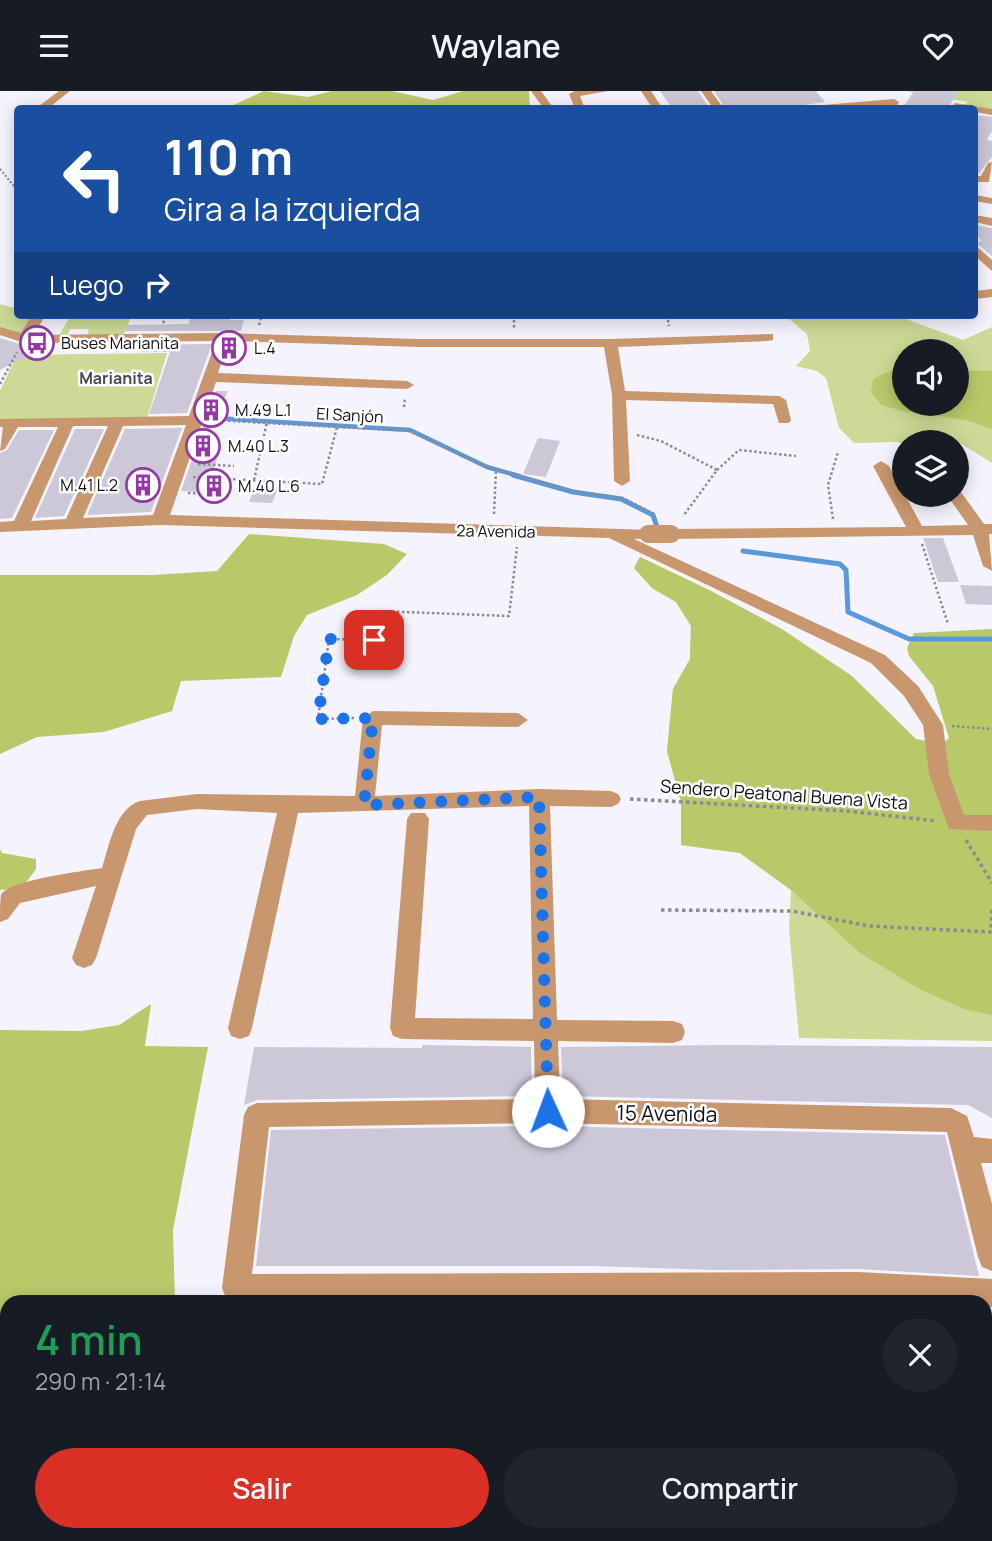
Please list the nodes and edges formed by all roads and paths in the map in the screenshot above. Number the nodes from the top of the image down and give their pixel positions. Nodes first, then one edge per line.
1 (65, 91) edge
2 (603, 91) edge
3 (894, 102) edge
4 (46, 105) edge
5 (579, 105) edge
6 (861, 105) edge
7 (992, 165) edge
8 (0, 169) edge
9 (978, 179) edge
10 (14, 186) edge
11 (978, 252) edge
12 (992, 267) edge
13 (36, 319) edge
14 (0, 331) edge
15 (223, 337) junction
16 (768, 337) dead end
17 (24, 339) junction
18 (610, 342) junction
19 (209, 377) junction
20 (0, 384) edge
21 (407, 385) dead end
22 (619, 395) junction
23 (194, 417) junction
24 (212, 420) dead end
25 (784, 420) dead end
26 (68, 422) junction
27 (117, 422) junction
28 (267, 422) junction
29 (7, 423) edge
30 (337, 427) junction
31 (621, 431) junction
32 (0, 446) edge
33 (838, 452) dead end
34 (796, 456) dead end
35 (234, 466) dead end
36 (881, 466) dead end
37 (495, 469) junction
38 (176, 470) junction
39 (717, 470) junction
40 (254, 480) junction
41 (622, 481) dead end
42 (966, 507) edge
43 (684, 515) dead end
44 (160, 520) junction
45 (72, 524) junction
46 (20, 526) junction
47 (0, 527) edge
48 (653, 528) junction
49 (986, 529) edge
50 (494, 530) junction
51 (519, 531) junction
52 (917, 533) junction
53 (839, 534) junction
54 (612, 535) junction
55 (992, 566) edge
56 (948, 624) dead end
57 (373, 718) junction
58 (518, 720) dead end
59 (933, 725) junction
60 (992, 729) edge
61 (539, 797) junction
62 (611, 799) joint
63 (364, 805) junction
64 (289, 806) junction
65 (418, 819) dead end
66 (956, 823) junction
67 (992, 823) edge
68 (109, 875) junction
69 (992, 883) edge
70 (992, 907) edge
71 (661, 910) dead end
72 (0, 913) edge
73 (84, 958) dead end
74 (240, 1028) dead end
75 (545, 1031) junction
76 (673, 1032) dead end
77 (548, 1111) junction
78 (962, 1149) junction
79 (992, 1151) edge
80 (992, 1257) edge
81 (992, 1293) edge
82 (854, 1294) edge

1 - 4 street
2 - 5 street
3 - 6 street
7 - 9 street
8 - 10 path
11 - 12 street
13 - 17 street
14 - 17 street
15 - 17 street
15 - 18 street
15 - 19 street
16 - 18 street
17 - 20 path
18 - 22 street
19 - 21 street
19 - 23 street
22 - 25 street
22 - 31 street
23 - 27 street
23 - 38 street
24 - 28 path, El Sanjón
26 - 27 street
26 - 29 street
26 - 46 street
27 - 45 street
28 - 30 path, El Sanjón
28 - 40 path
29 - 32 street
30 - 37 path, El Sanjón
30 - 40 path
31 - 39 path
31 - 41 street
33 - 53 path
34 - 39 path
35 - 38 path
36 - 52 street
37 - 48 path, El Sanjón
37 - 50 path
38 - 40 path
38 - 44 street
39 - 43 path
42 - 49 street
44 - 45 street, 2a Avenida
44 - 50 street, 2a Avenida
45 - 46 street, 2a Avenida
46 - 47 street, 2a Avenida
48 - 53 street, 2a Avenida, bridge
48 - 54 street, 2a Avenida
49 - 52 street, 2a Avenida
49 - 55 street
50 - 51 street, 2a Avenida
51 - 54 street, 2a Avenida
51 - 57 path
52 - 53 street, 2a Avenida
52 - 56 path
54 - 59 street
57 - 58 street
57 - 63 street
59 - 60 path
59 - 66 street
61 - 62 street
61 - 63 street
61 - 75 street
62 - 66 path, Sendero Peatonal Buena Vista
63 - 64 street
64 - 68 street
64 - 74 street
65 - 75 street
66 - 67 street
66 - 69 path
68 - 72 street
68 - 73 street
70 - 71 path
75 - 76 street
75 - 77 street
77 - 78 street, 15 Avenida
77 - 82 street, 15 Avenida
78 - 79 street
78 - 80 street
81 - 82 street

